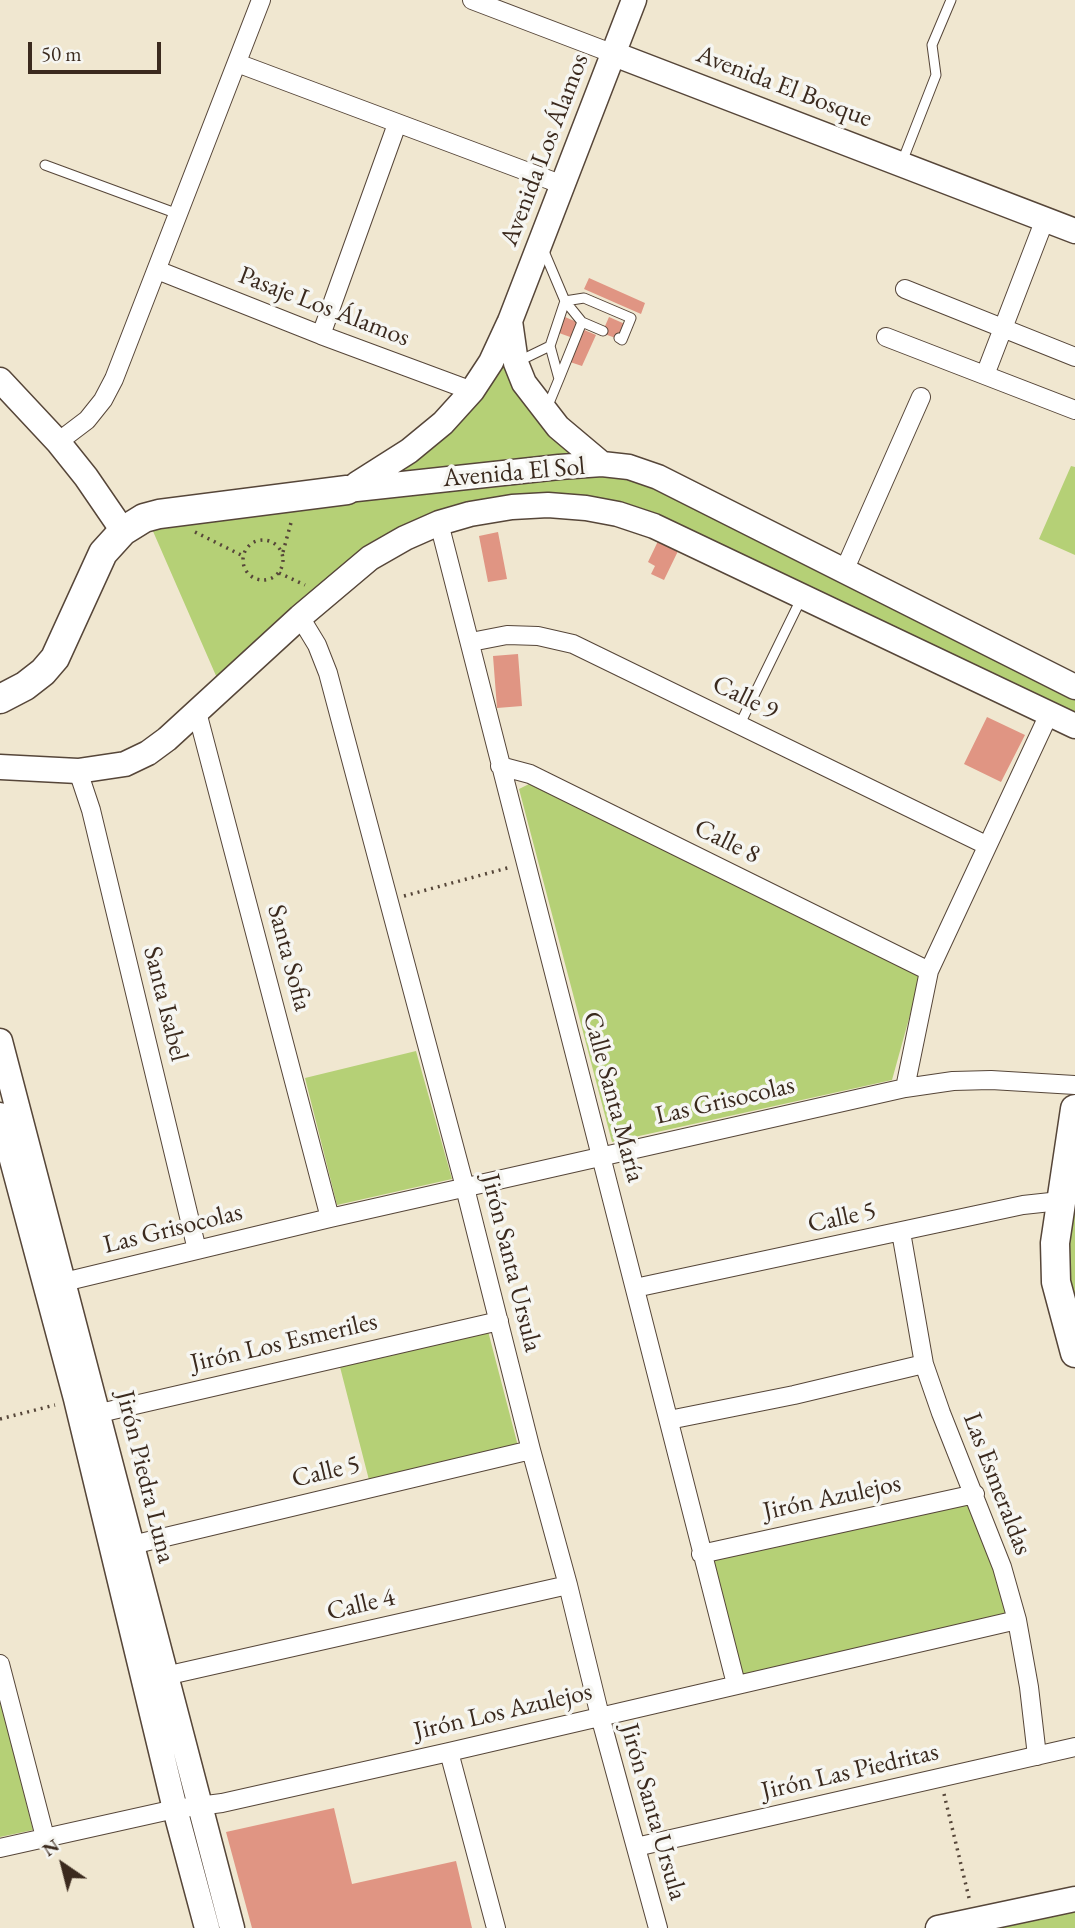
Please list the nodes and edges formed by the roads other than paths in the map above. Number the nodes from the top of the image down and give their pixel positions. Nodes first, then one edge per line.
1 (261, 0) edge
2 (472, 0) edge
3 (634, 0) edge
4 (951, 0) edge
5 (614, 54) junction
6 (237, 63) junction
7 (397, 124) junction
8 (45, 164) dead end
9 (901, 164) junction
10 (564, 185) junction
11 (178, 215) junction
12 (1045, 219) junction
13 (1075, 231) edge
14 (541, 243) junction
15 (157, 270) junction
16 (905, 289) dead end
17 (565, 301) junction
18 (510, 321) junction
19 (582, 321) junction
20 (1003, 328) junction
21 (603, 331) dead end
22 (321, 335) junction
23 (886, 337) dead end
24 (618, 338) dead end
25 (550, 346) junction
26 (1075, 357) edge
27 (516, 363) junction
28 (985, 375) junction
29 (559, 379) junction
30 (0, 380) edge
31 (472, 391) junction
32 (921, 397) dead end
33 (1075, 410) edge
34 (545, 413) junction
35 (58, 442) junction
36 (603, 464) junction
37 (347, 490) junction
38 (439, 523) junction
39 (123, 531) junction
40 (844, 570) junction
41 (802, 596) junction
42 (300, 617) junction
43 (471, 642) junction
44 (1075, 687) edge
45 (0, 699) edge
46 (197, 712) junction
47 (1049, 714) junction
48 (740, 724) junction
49 (1075, 726) edge
50 (500, 766) junction
51 (0, 767) edge
52 (78, 771) junction
53 (986, 845) junction
54 (929, 971) junction
55 (0, 1041) edge
56 (1075, 1085) edge
57 (905, 1088) junction
58 (1075, 1109) edge
59 (0, 1115) edge
60 (601, 1157) junction
61 (465, 1189) junction
62 (1060, 1201) junction
63 (330, 1218) junction
64 (901, 1232) junction
65 (197, 1250) junction
66 (64, 1282) junction
67 (635, 1288) junction
68 (499, 1321) junction
69 (1075, 1353) edge
70 (924, 1364) junction
71 (85, 1410) junction
72 (669, 1420) junction
73 (531, 1450) junction
74 (975, 1494) junction
75 (132, 1545) junction
76 (701, 1554) junction
77 (568, 1585) junction
78 (1017, 1619) junction
79 (0, 1664) edge
80 (165, 1676) junction
81 (736, 1684) junction
82 (600, 1716) junction
83 (1075, 1747) edge
84 (449, 1752) junction
85 (1037, 1756) junction
86 (188, 1808) junction
87 (45, 1838) junction
88 (0, 1847) edge
89 (636, 1847) junction
90 (1075, 1899) edge
91 (207, 1928) edge
92 (232, 1928) edge
93 (496, 1928) edge
94 (659, 1928) edge
95 (937, 1928) edge

1 - 6 street
2 - 5 street, Avenida El Bosque
3 - 5 main road, Avenida Los Álamos
4 - 9 lane
5 - 9 main road, Avenida El Bosque
5 - 10 main road, Avenida Los Álamos
6 - 7 street
6 - 11 street
7 - 10 street
7 - 22 street
8 - 11 lane
9 - 12 main road, Avenida El Bosque
10 - 14 main road, Avenida Los Álamos
11 - 15 street
12 - 13 main road, Avenida El Bosque
12 - 20 street
14 - 17 lane
14 - 18 main road, Avenida Los Álamos
15 - 22 street, Pasaje Los Álamos
15 - 35 street
16 - 20 street
17 - 19 lane
17 - 24 lane
17 - 25 lane
18 - 27 main road, Avenida Los Álamos
18 - 31 main road, Avenida Los Álamos
19 - 21 lane
19 - 29 lane
20 - 26 street
20 - 28 street
22 - 31 street, Pasaje Los Álamos
23 - 28 street
25 - 27 lane
25 - 29 lane
27 - 34 main road, Avenida Los Álamos
28 - 33 street
29 - 34 lane
30 - 35 main road
31 - 37 main road, Avenida Los Álamos
32 - 40 street
34 - 36 main road, Avenida Los Álamos
35 - 39 main road
36 - 37 main road, Avenida El Sol
36 - 40 main road, Avenida El Sol
37 - 39 main road, Avenida El Sol
38 - 41 main road, Avenida El Sol
38 - 42 main road, Avenida El Sol
38 - 43 street, Calle Santa María
39 - 45 main road, Avenida El Sol
40 - 44 main road, Avenida El Sol
41 - 47 main road, Avenida El Sol
41 - 48 lane
42 - 46 main road, Avenida El Sol
42 - 61 street, Jirón Santa Ursula
43 - 48 street, Calle 9
43 - 50 street, Calle Santa María
46 - 52 main road, Avenida El Sol
46 - 63 street, Santa Sofia
47 - 49 main road, Avenida El Sol
47 - 53 street
48 - 53 street, Calle 9
50 - 54 street, Calle 8
50 - 60 street, Calle Santa María
51 - 52 main road, Avenida El Sol
52 - 65 street, Santa Isabel
53 - 54 street
54 - 57 street
55 - 66 main road, Jirón Piedra Luna
56 - 57 street, Las Grisocolas
57 - 60 street, Las Grisocolas
58 - 62 main road
59 - 71 main road, Jirón Piedra Luna
60 - 61 street, Las Grisocolas
60 - 67 street, Calle Santa María
61 - 63 street, Las Grisocolas
61 - 68 street, Jirón Santa Ursula
62 - 64 street, Calle 5
62 - 69 main road
63 - 65 street, Las Grisocolas
64 - 67 street, Calle 5
64 - 70 street, Las Esmeraldas
65 - 66 street, Las Grisocolas
66 - 71 main road, Jirón Piedra Luna
67 - 72 street, Calle Santa María
68 - 71 street, Jirón Los Esmeriles
68 - 73 street, Jirón Santa Ursula
70 - 72 street
70 - 74 street, Las Esmeraldas
71 - 75 main road, Jirón Piedra Luna
71 - 86 main road, Jirón Piedra Luna
72 - 76 street, Calle Santa María
73 - 75 street, Calle 5
73 - 77 street, Jirón Santa Ursula
74 - 76 street, Jirón Azulejos
74 - 78 street, Las Esmeraldas
75 - 80 main road, Jirón Piedra Luna
76 - 81 street, Calle Santa María
77 - 80 street, Calle 4
77 - 82 street, Jirón Santa Ursula
78 - 81 street, Jirón Los Azulejos
78 - 85 street, Las Esmeraldas
79 - 87 street
80 - 86 main road, Jirón Piedra Luna
81 - 82 street, Jirón Los Azulejos
82 - 84 street, Jirón Los Azulejos
82 - 89 street, Jirón Santa Ursula
83 - 85 street, Jirón Las Piedritas
84 - 86 street, Jirón Los Azulejos
84 - 93 street
85 - 89 street, Jirón Las Piedritas
86 - 87 street, Jirón Los Azulejos
86 - 91 main road, Jirón Piedra Luna
86 - 92 main road, Jirón Piedra Luna
87 - 88 street, Jirón Los Azulejos
89 - 94 street, Jirón Santa Ursula
90 - 95 main road

